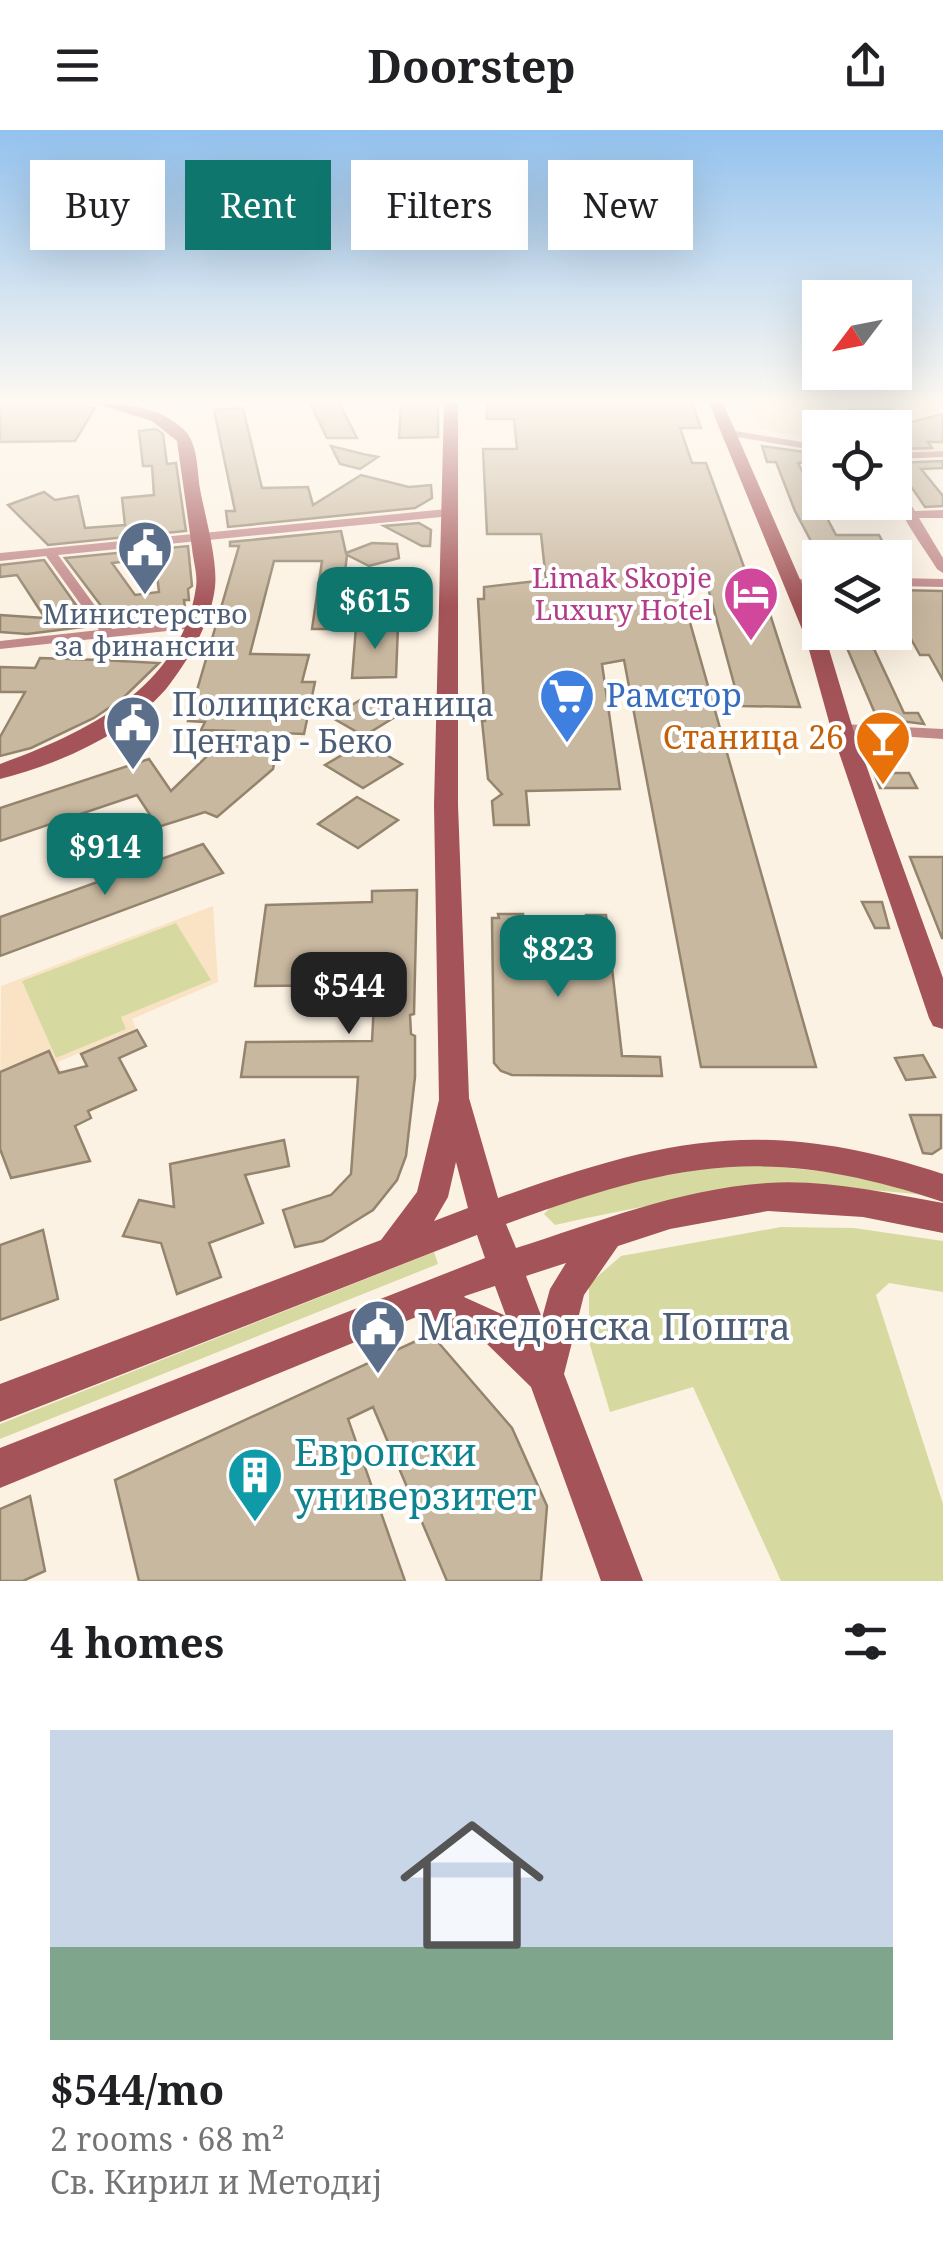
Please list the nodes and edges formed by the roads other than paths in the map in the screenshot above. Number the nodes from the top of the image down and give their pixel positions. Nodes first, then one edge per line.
1 (189, 471) edge
2 (448, 471) edge
3 (745, 471) edge
4 (447, 513) junction
5 (943, 514) edge
6 (912, 515) edge
7 (912, 518) edge
8 (199, 535) junction
9 (49, 551) junction
10 (0, 556) edge
11 (943, 570) edge
12 (912, 582) edge
13 (794, 583) junction
14 (802, 583) edge
15 (943, 583) edge
16 (194, 624) junction
17 (107, 632) junction
18 (0, 645) edge
19 (842, 729) junction
20 (943, 734) edge
21 (0, 772) edge
22 (943, 1018) edge
23 (454, 1098) junction
24 (943, 1188) edge
25 (487, 1216) junction
26 (943, 1218) edge
27 (609, 1232) junction
28 (393, 1250) junction
29 (506, 1266) junction
30 (420, 1298) junction
31 (545, 1376) junction
32 (0, 1404) edge
33 (0, 1468) edge
34 (622, 1581) edge

1 - 8 street
2 - 4 street
3 - 13 street
4 - 8 street
4 - 23 street
5 - 6 street
7 - 11 street
8 - 9 street
8 - 16 street
9 - 10 street
9 - 17 street
12 - 15 street
13 - 14 street
13 - 19 street
16 - 17 street
16 - 21 street
17 - 18 street
19 - 20 street
19 - 22 street
23 - 25 street
23 - 28 street
24 - 25 street
25 - 28 street
25 - 29 street
26 - 27 street
27 - 29 street
27 - 31 street
28 - 32 street
29 - 30 street
29 - 31 street
30 - 31 street
30 - 33 street
31 - 34 street

